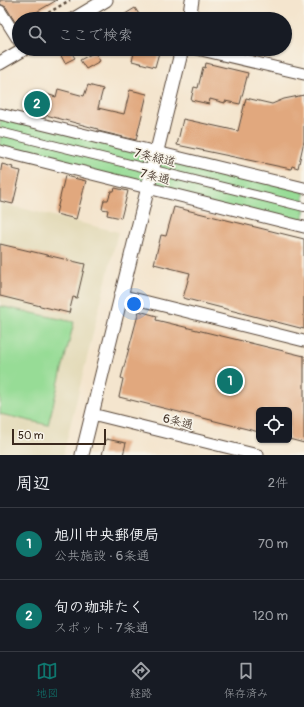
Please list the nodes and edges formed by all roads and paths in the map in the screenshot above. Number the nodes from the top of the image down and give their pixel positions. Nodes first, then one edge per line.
1 (70, 0) edge
2 (192, 0) edge
3 (103, 1) edge
4 (0, 11) edge
5 (50, 12) edge
6 (85, 12) edge
7 (190, 12) edge
8 (12, 30) edge
9 (12, 56) edge
10 (180, 56) edge
11 (227, 56) edge
12 (0, 63) edge
13 (304, 74) edge
14 (0, 114) edge
15 (0, 132) edge
16 (0, 151) edge
17 (156, 152) junction
18 (152, 170) junction
19 (147, 188) junction
20 (304, 188) edge
21 (304, 207) edge
22 (304, 227) edge
23 (120, 295) junction
24 (304, 341) edge
25 (92, 414) junction
26 (82, 455) edge
27 (258, 455) edge

1 - 5 path
2 - 7 street
3 - 6 street
4 - 8 street
9 - 12 street
10 - 17 street
11 - 13 street
14 - 17 street, 7条通
15 - 18 street, 7条緑道
16 - 19 street, 7条通
17 - 18 street
17 - 20 street, 7条通
18 - 19 street
18 - 21 street, 7条緑道
19 - 22 street, 7条通
19 - 23 street
23 - 24 street
23 - 25 street
25 - 26 street
25 - 27 street, 6条通

